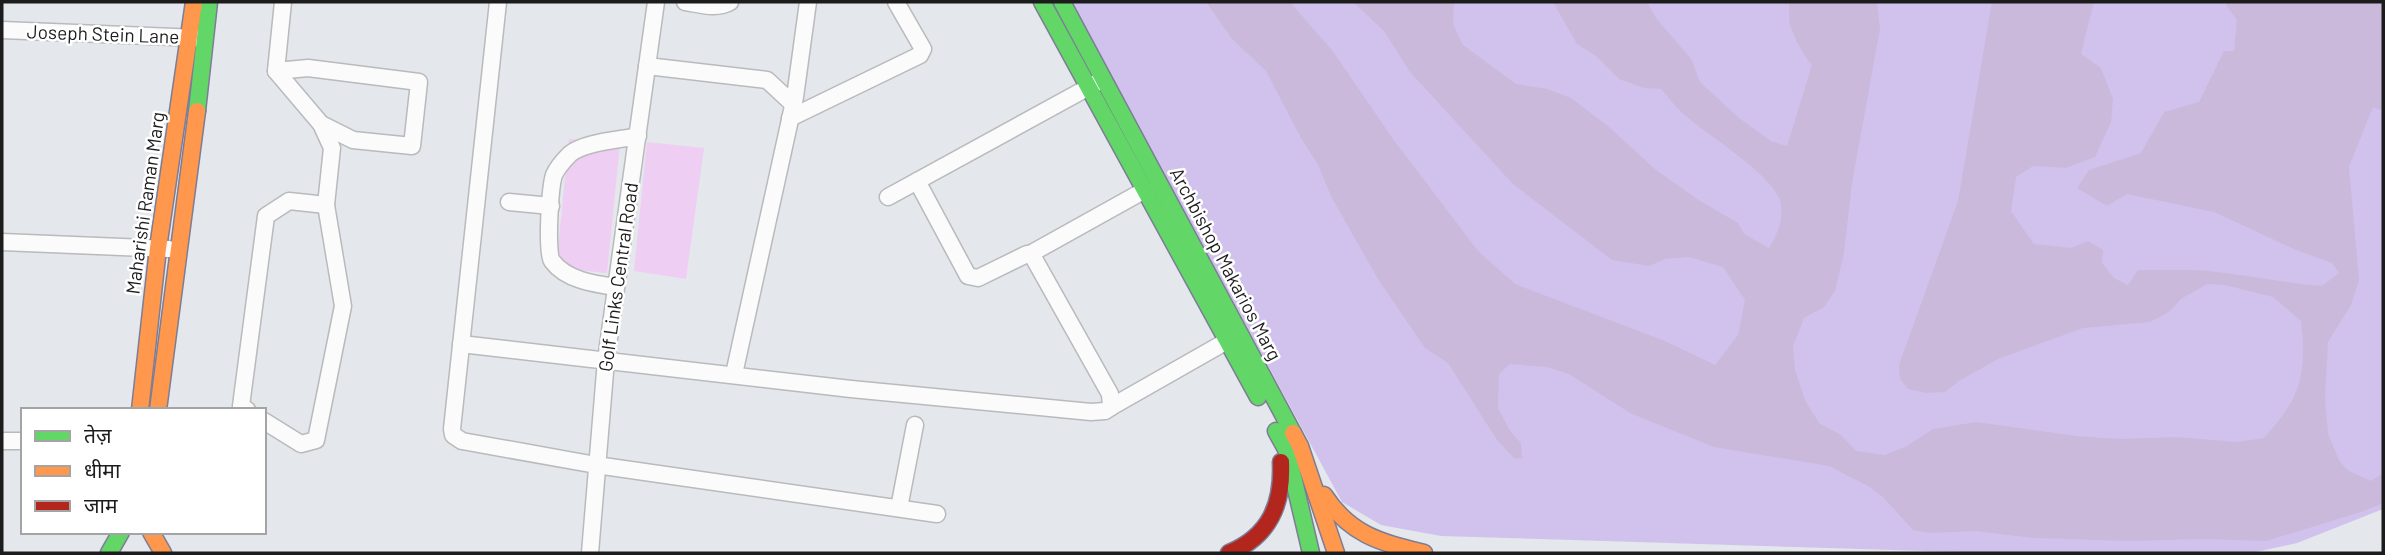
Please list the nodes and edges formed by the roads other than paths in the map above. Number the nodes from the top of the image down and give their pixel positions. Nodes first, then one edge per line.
1 (194, 2) edge
2 (209, 2) edge
3 (283, 2) edge
4 (498, 2) edge
5 (656, 2) edge
6 (685, 2) edge
7 (730, 2) edge
8 (808, 2) edge
9 (896, 2) edge
10 (1042, 2) edge
11 (1062, 2) edge
12 (2, 30) edge
13 (197, 38) junction
14 (647, 66) junction
15 (276, 71) junction
16 (1104, 79) junction
17 (1088, 86) junction
18 (792, 111) junction
19 (321, 124) junction
20 (638, 136) junction
21 (917, 181) junction
22 (1145, 190) junction
23 (888, 197) dead end
24 (509, 202) dead end
25 (326, 205) junction
26 (551, 206) junction
27 (2, 242) edge
28 (158, 248) junction
29 (178, 249) junction
30 (1030, 254) junction
31 (616, 287) junction
32 (1227, 341) junction
33 (461, 344) junction
34 (606, 360) junction
35 (734, 374) junction
36 (1111, 407) junction
37 (140, 408) edge
38 (158, 408) edge
39 (242, 408) edge
40 (266, 422) edge
41 (915, 425) dead end
42 (1279, 437) junction
43 (2, 441) edge
44 (21, 441) edge
45 (1300, 446) junction
46 (596, 465) junction
47 (899, 508) junction
48 (937, 514) dead end
49 (122, 534) edge
50 (123, 534) edge
51 (149, 534) edge
52 (150, 534) edge
53 (109, 553) edge
54 (124, 553) edge
55 (147, 553) edge
56 (163, 553) edge
57 (590, 553) edge
58 (1229, 553) edge
59 (1311, 553) edge
60 (1336, 553) edge
61 (1424, 553) edge

1 - 13 main road, Maharishi Raman Marg
2 - 13 main road, Maharishi Raman Marg
3 - 15 street
4 - 33 street
5 - 14 street, Golf Links Central Road
6 - 7 street
8 - 18 street
9 - 18 street
10 - 17 main road, Archbishop Makarios Marg
11 - 16 main road, Archbishop Makarios Marg
12 - 13 street, Joseph Stein Lane
13 - 28 main road, Maharishi Raman Marg
13 - 29 main road, Maharishi Raman Marg
14 - 18 street
14 - 20 street, Golf Links Central Road
15 - 19 street
15 - 19 street
16 - 17 street
16 - 45 main road, Archbishop Makarios Marg
17 - 21 street
17 - 22 main road, Archbishop Makarios Marg
18 - 35 street
19 - 25 street
20 - 26 street
20 - 31 street, Golf Links Central Road
21 - 23 street
21 - 30 street
22 - 30 street
22 - 32 main road, Archbishop Makarios Marg
24 - 26 street
25 - 39 street
25 - 40 street
26 - 31 street
27 - 28 street
28 - 29 street
28 - 37 main road, Maharishi Raman Marg
29 - 38 main road, Maharishi Raman Marg
30 - 36 street
31 - 34 street, Golf Links Central Road
32 - 36 street
32 - 42 main road, Archbishop Makarios Marg
33 - 34 street
33 - 46 street
34 - 35 street
34 - 46 street, Golf Links Central Road
35 - 36 street
41 - 47 street
42 - 58 main road
42 - 59 main road, Archbishop Makarios Marg
43 - 44 street
45 - 60 main road, Archbishop Makarios Marg
45 - 61 main road
46 - 47 street
46 - 57 street, Golf Links Central Road
47 - 48 street
49 - 53 main road
50 - 54 main road
51 - 55 main road
52 - 56 main road

